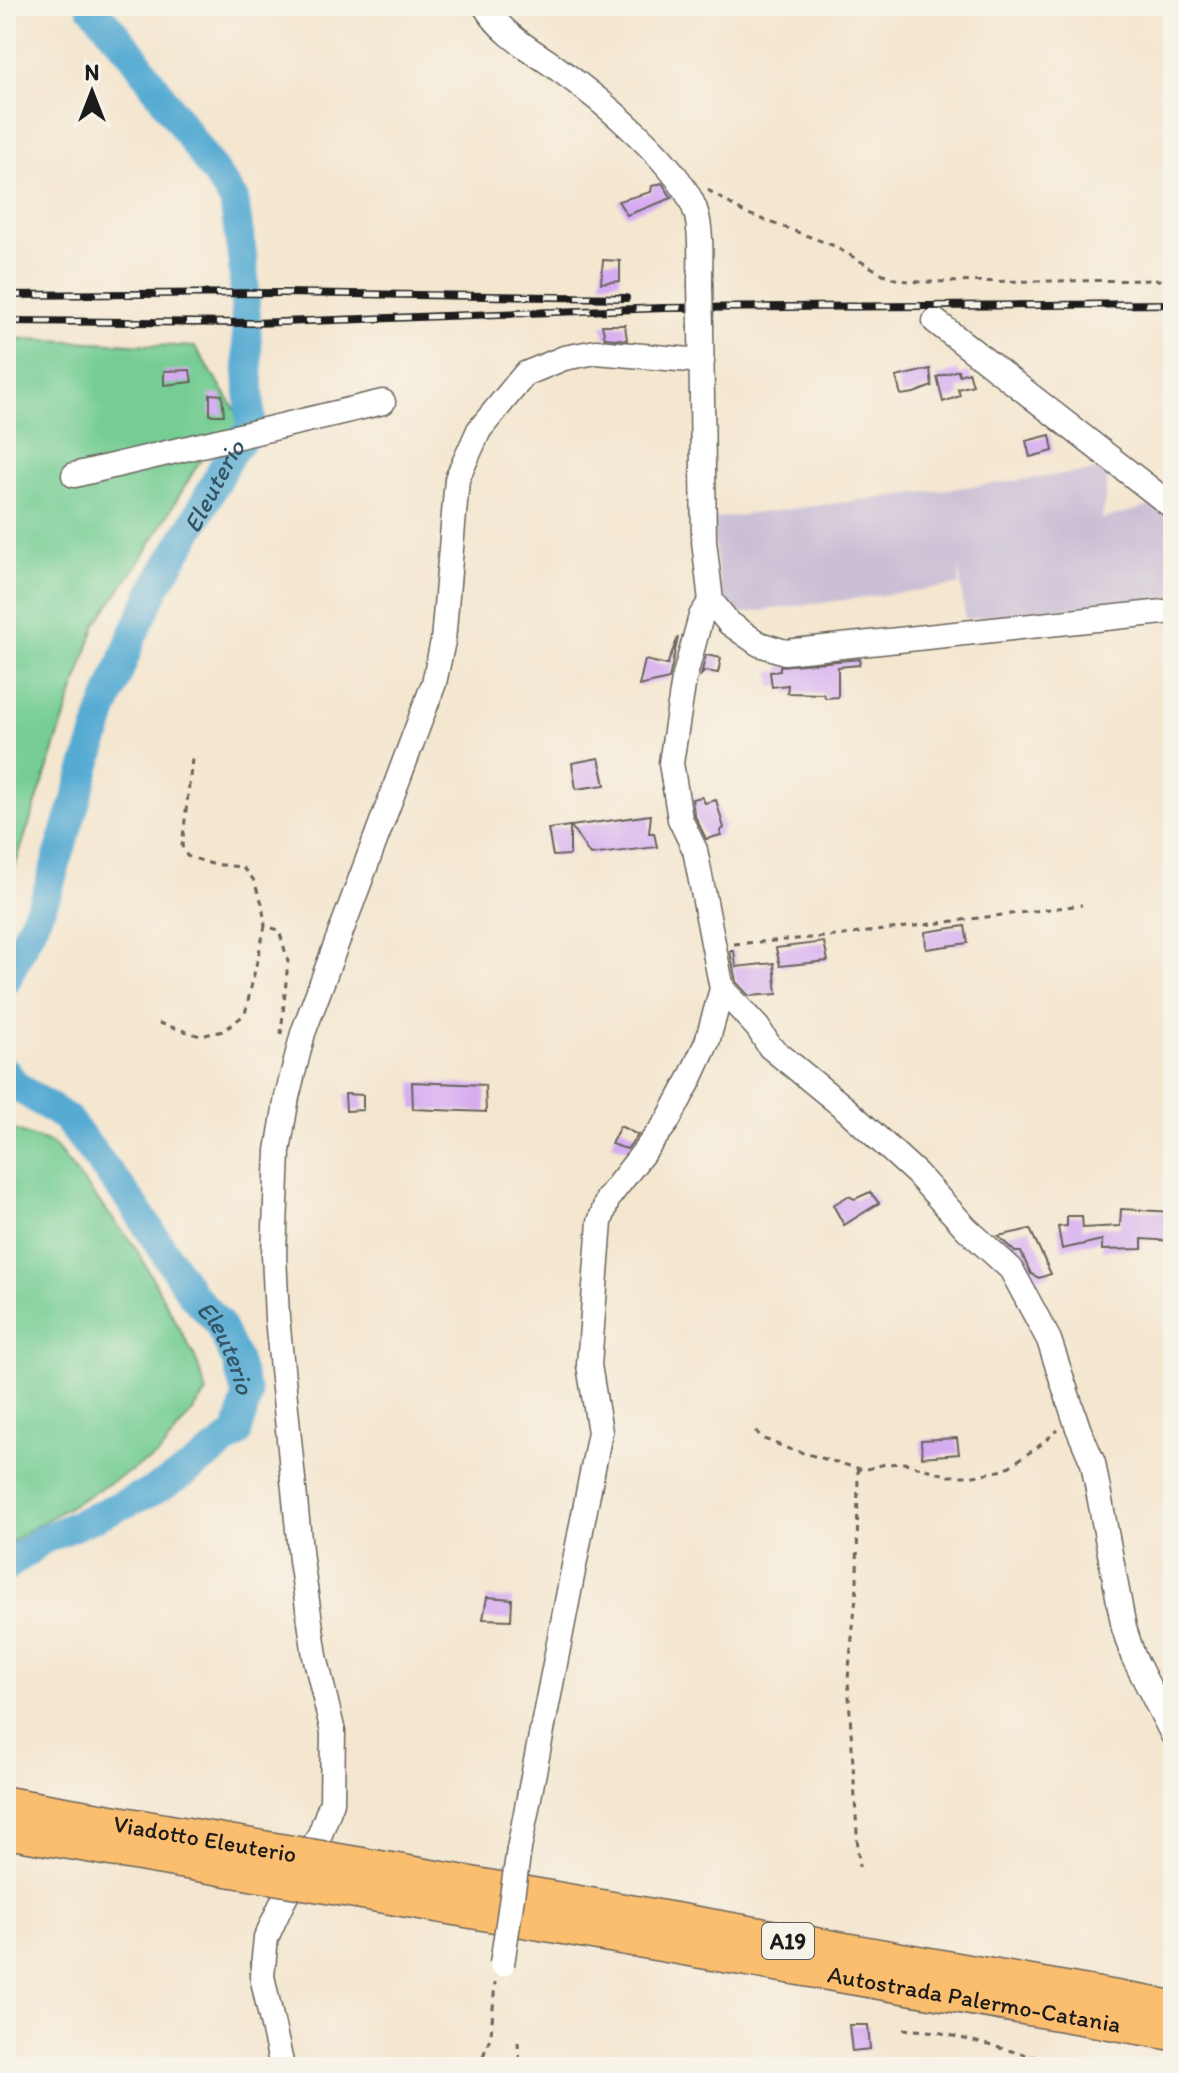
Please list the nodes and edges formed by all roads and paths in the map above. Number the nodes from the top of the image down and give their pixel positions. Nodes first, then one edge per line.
1 (485, 6) edge
2 (701, 186) dead end
3 (1173, 280) edge
4 (935, 321) dead end
5 (702, 361) junction
6 (383, 402) dead end
7 (74, 475) dead end
8 (1173, 507) edge
9 (711, 601) junction
10 (1173, 611) edge
11 (192, 759) dead end
12 (1082, 905) dead end
13 (265, 926) junction
14 (715, 946) junction
15 (722, 989) junction
16 (159, 1023) dead end
17 (280, 1040) dead end
18 (1076, 1423) junction
19 (755, 1431) dead end
20 (858, 1468) junction
21 (1173, 1735) edge
22 (6, 1804) edge
23 (6, 1831) edge
24 (859, 1867) dead end
25 (400, 1885) junction
26 (502, 1964) joint
27 (1173, 2008) edge
28 (903, 2029) dead end
29 (1173, 2033) edge
30 (518, 2042) dead end
31 (282, 2067) edge
32 (479, 2067) edge
33 (520, 2067) edge
34 (1073, 2067) edge

1 - 5 street, bridge
2 - 3 path
4 - 8 street
5 - 9 street
5 - 31 street
6 - 7 street
9 - 10 street
9 - 14 street
11 - 13 path
12 - 14 path
13 - 16 path
13 - 17 path
14 - 15 street
15 - 18 street
15 - 26 street, bridge
18 - 20 path
18 - 21 street
19 - 20 path
20 - 24 path
22 - 25 highway, Viadotto Eleuterio / A19, bridge
23 - 25 highway, Viadotto Eleuterio / A19, bridge
25 - 27 highway, Autostrada Palermo-Catania / A19
25 - 29 highway, Autostrada Palermo-Catania / A19
26 - 32 path
28 - 34 path
30 - 33 path

